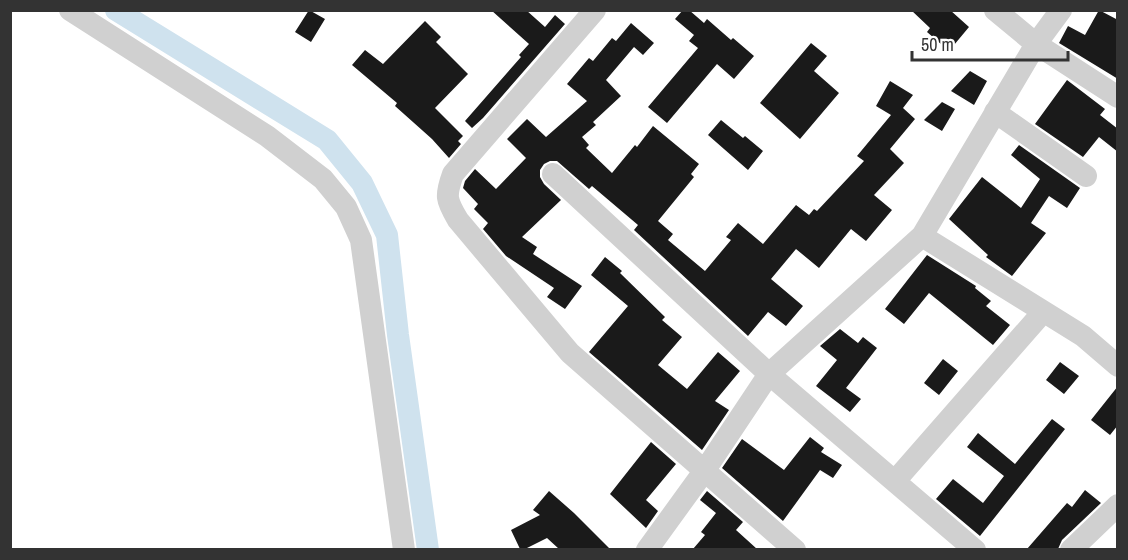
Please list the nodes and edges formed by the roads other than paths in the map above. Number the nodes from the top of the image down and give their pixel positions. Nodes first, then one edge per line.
1 (70, 10) edge
2 (595, 10) edge
3 (995, 10) edge
4 (1061, 10) edge
5 (1036, 44) junction
6 (1118, 97) edge
7 (994, 112) junction
8 (554, 174) dead end
9 (1086, 176) dead end
10 (922, 236) junction
11 (1043, 312) junction
12 (1118, 366) edge
13 (769, 374) junction
14 (705, 470) junction
15 (895, 481) junction
16 (1118, 505) edge
17 (404, 549) edge
18 (646, 549) edge
19 (795, 549) edge
20 (975, 549) edge
21 (1071, 549) edge

1 - 17 street
2 - 14 street
3 - 5 street
4 - 5 street
5 - 6 street
5 - 7 street
7 - 9 street
7 - 10 street
8 - 13 street
10 - 11 street
10 - 13 street
11 - 12 street
11 - 15 street
13 - 14 street
13 - 15 street
14 - 18 street
14 - 19 street
15 - 20 street
16 - 21 street

